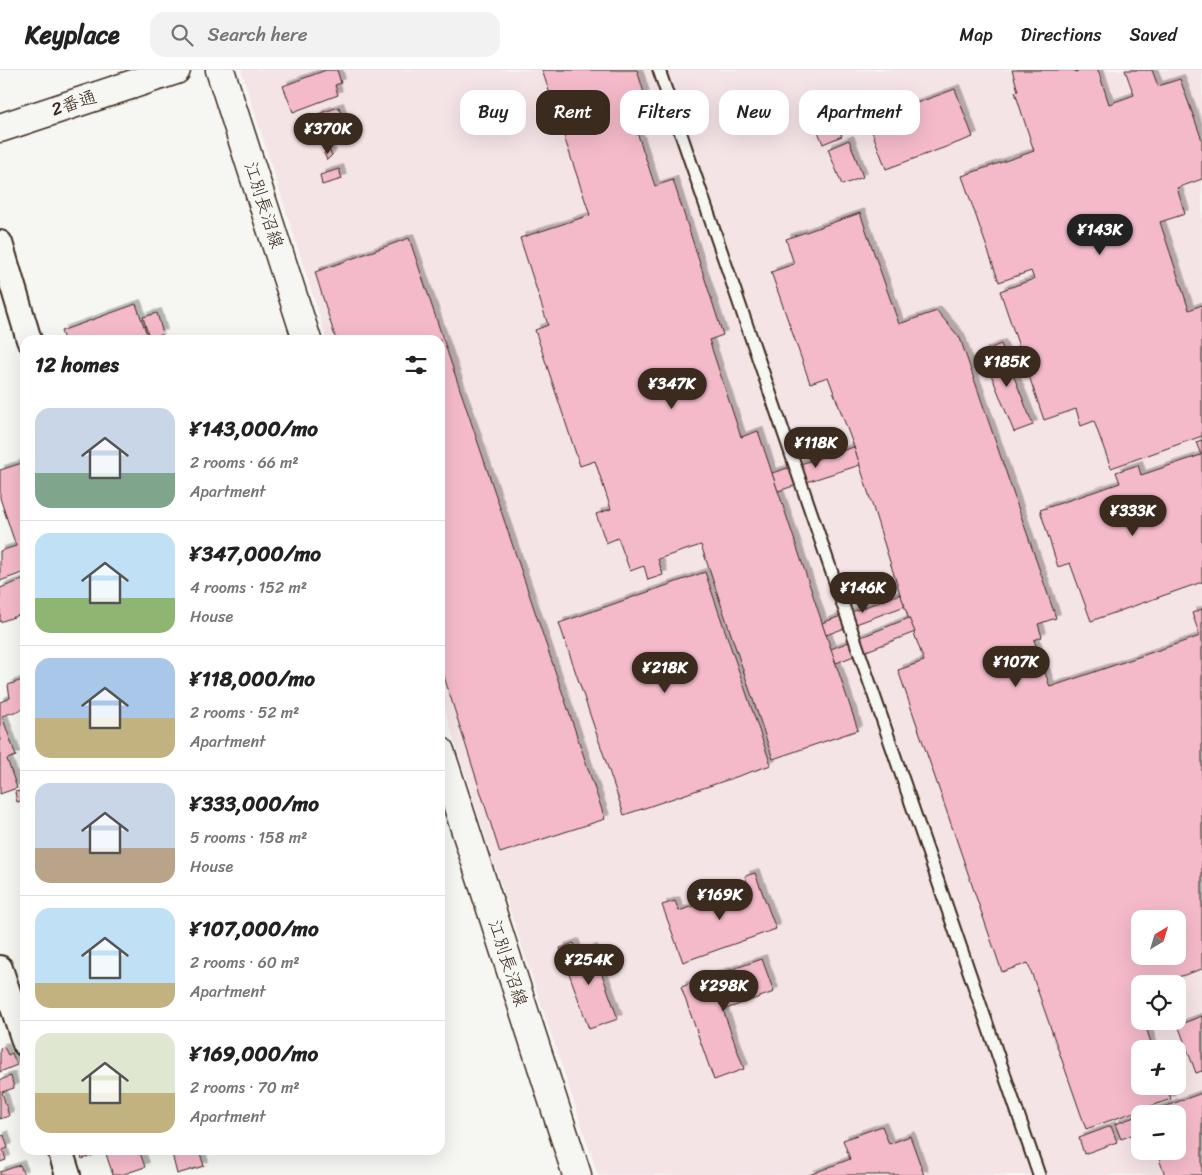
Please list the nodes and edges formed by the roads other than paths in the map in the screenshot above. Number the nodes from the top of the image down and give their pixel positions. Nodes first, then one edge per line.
1 (176, 70) edge
2 (220, 70) edge
3 (659, 70) edge
4 (0, 128) edge
5 (0, 243) edge
6 (28, 335) edge
7 (305, 335) edge
8 (445, 766) edge
9 (0, 968) edge
10 (20, 1029) edge
11 (62, 1155) edge
12 (68, 1175) edge
13 (577, 1175) edge
14 (1039, 1175) edge

1 - 4 main road, 2番通
2 - 7 main road, 江別長沼線
3 - 14 lane
5 - 6 street
8 - 13 main road, 江別長沼線
9 - 10 street
11 - 12 street

